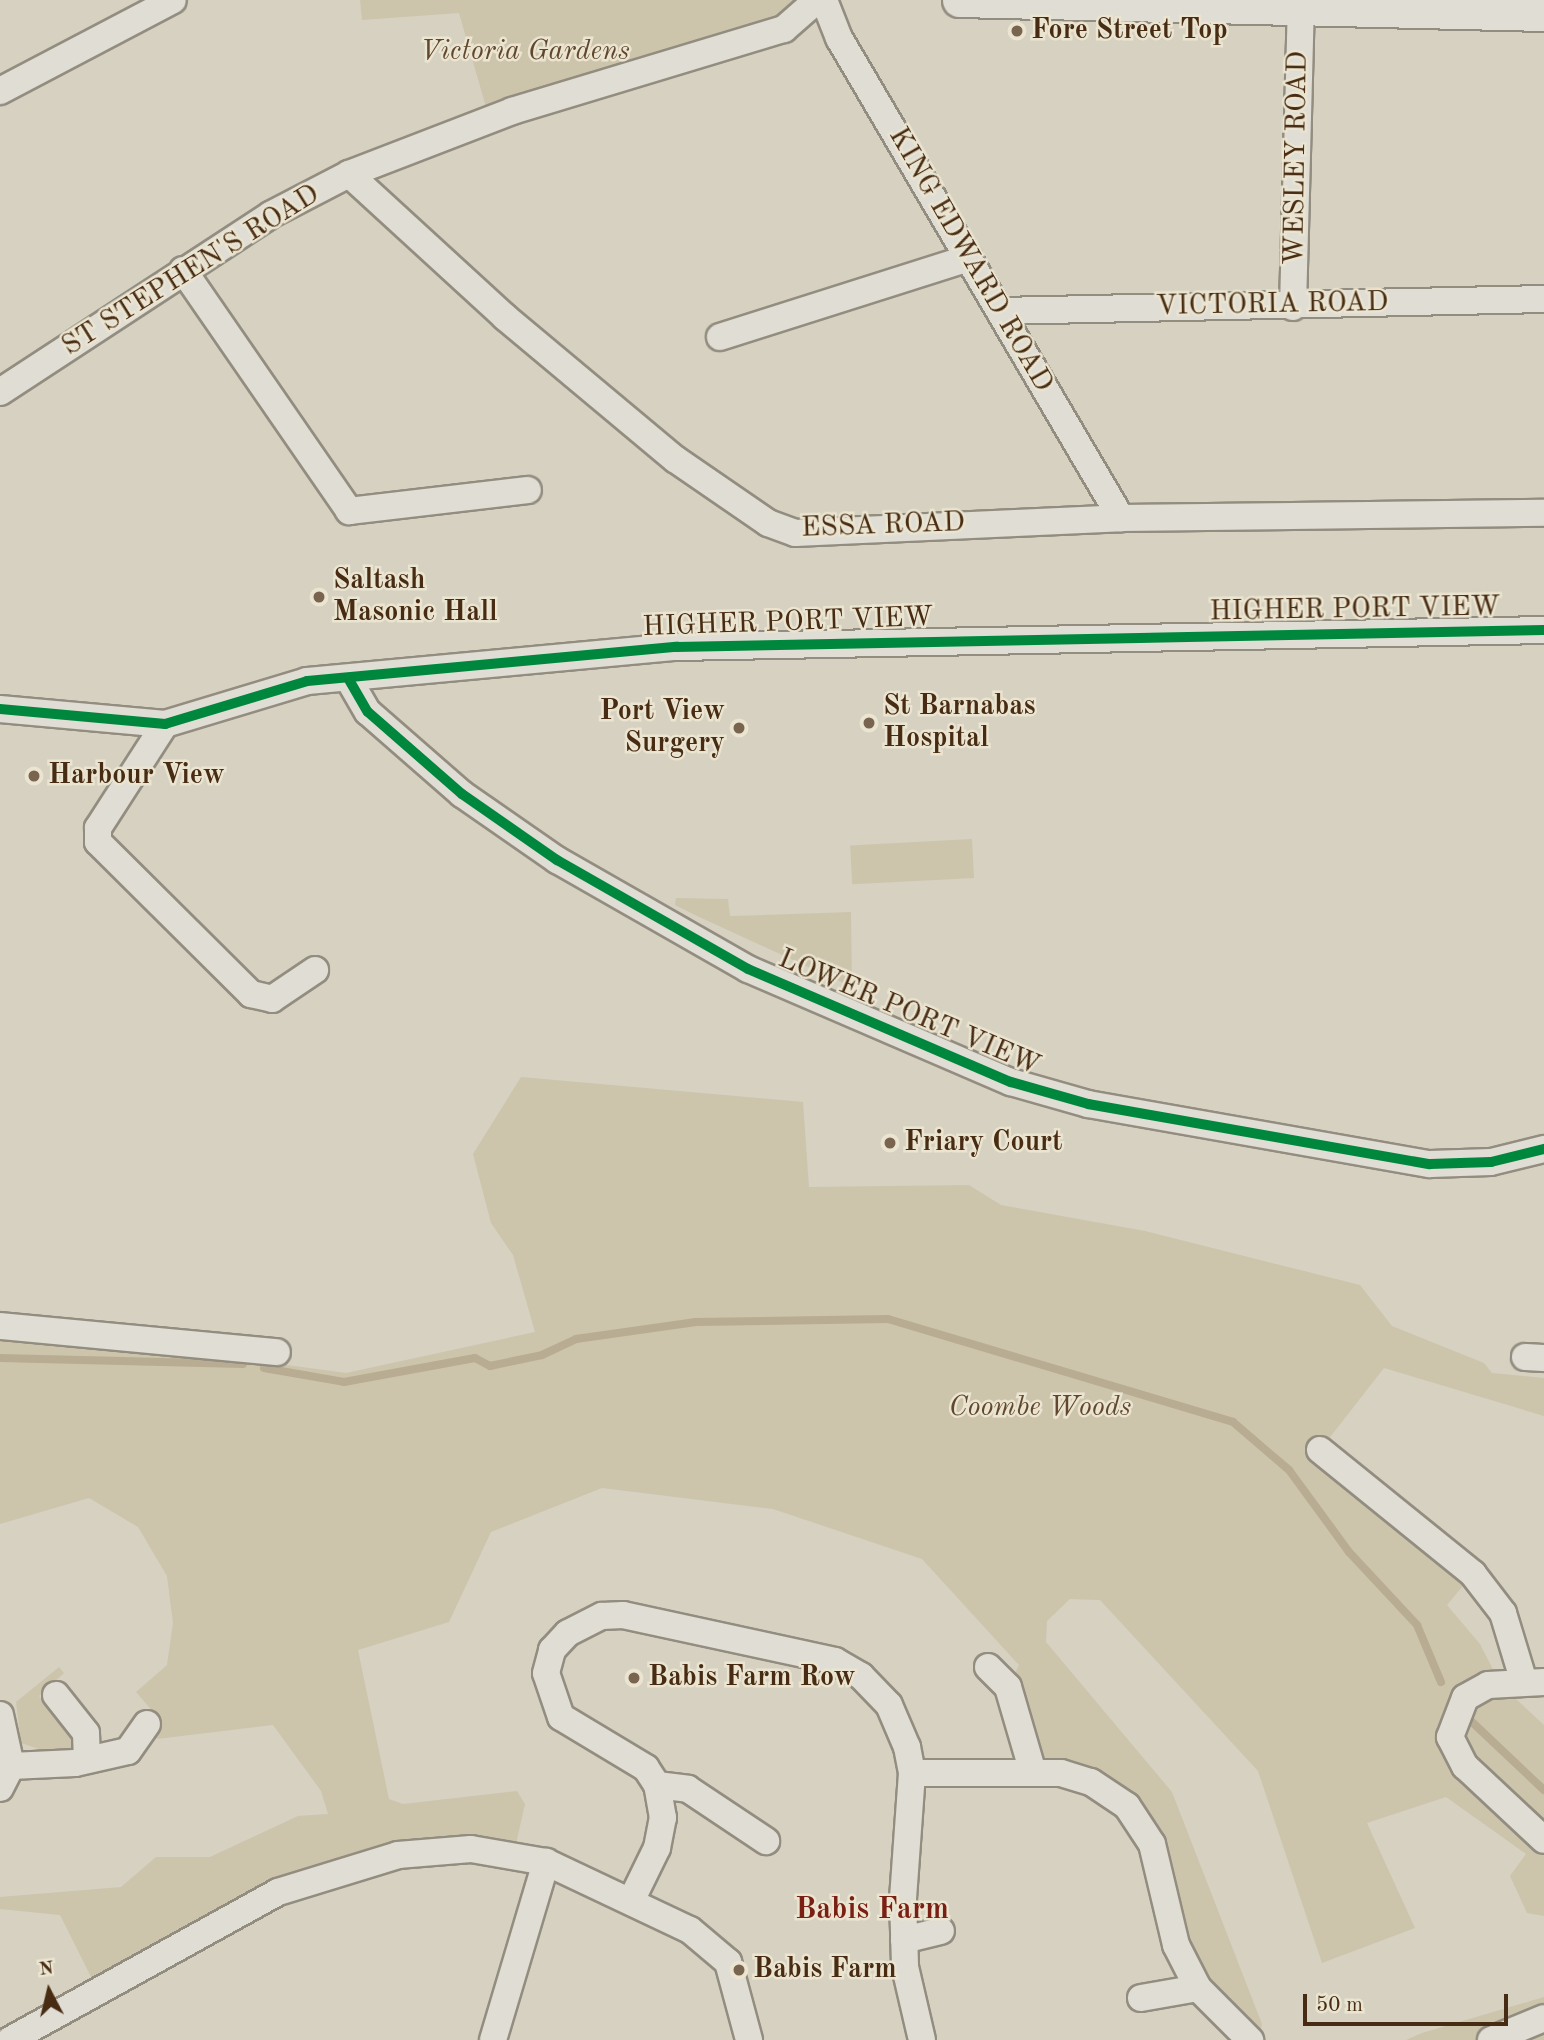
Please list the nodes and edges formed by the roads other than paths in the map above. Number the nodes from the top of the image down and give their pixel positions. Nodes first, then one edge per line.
1 (173, 0) edge
2 (817, 0) edge
3 (824, 0) edge
4 (958, 0) edge
5 (1402, 5) edge
6 (1301, 9) junction
7 (1544, 14) edge
8 (0, 91) edge
9 (349, 174) junction
10 (969, 258) junction
11 (183, 270) junction
12 (1544, 299) edge
13 (1293, 307) junction
14 (1000, 311) junction
15 (720, 337) dead end
16 (0, 392) edge
17 (528, 490) dead end
18 (1544, 513) edge
19 (1121, 518) junction
20 (1544, 630) edge
21 (348, 678) junction
22 (0, 709) edge
23 (165, 724) junction
24 (314, 970) dead end
25 (1544, 1149) edge
26 (0, 1326) edge
27 (262, 1357) dead end
28 (1320, 1450) dead end
29 (988, 1667) dead end
30 (1534, 1682) edge
31 (56, 1695) dead end
32 (0, 1715) edge
33 (147, 1724) dead end
34 (87, 1760) junction
35 (1032, 1769) junction
36 (912, 1773) junction
37 (5, 1777) edge
38 (657, 1785) junction
39 (1544, 1840) edge
40 (766, 1841) dead end
41 (546, 1862) junction
42 (632, 1899) junction
43 (941, 1931) dead end
44 (904, 1940) junction
45 (1198, 1988) junction
46 (1141, 1998) dead end
47 (1544, 2018) edge
48 (10, 2040) edge
49 (493, 2040) edge
50 (749, 2040) edge
51 (922, 2040) edge
52 (1250, 2040) edge
53 (1491, 2040) edge

1 - 8 street
2 - 9 street, ST STEPHEN'S ROAD
3 - 10 street, KING EDWARD ROAD
4 - 6 street
5 - 6 street
5 - 7 street
6 - 13 street, WESLEY ROAD
9 - 11 street, ST STEPHEN'S ROAD
9 - 19 street, ESSA ROAD
10 - 14 street, KING EDWARD ROAD
10 - 15 street
11 - 16 street, ST STEPHEN'S ROAD
11 - 17 street
12 - 13 street, VICTORIA ROAD
13 - 14 street, VICTORIA ROAD
14 - 19 street, KING EDWARD ROAD
18 - 19 street, ESSA ROAD
20 - 21 street, HIGHER PORT VIEW
21 - 23 street, HIGHER PORT VIEW
21 - 25 street, LOWER PORT VIEW
22 - 23 street, HIGHER PORT VIEW
23 - 24 street
26 - 27 street
28 - 30 street
29 - 35 street
30 - 39 street
31 - 34 street
32 - 37 street
33 - 34 street
34 - 37 street
35 - 36 street
35 - 45 street
36 - 38 street
36 - 44 street
38 - 40 street
38 - 42 street
41 - 42 street
41 - 48 street
41 - 49 street
42 - 50 street
43 - 44 street
44 - 51 street
45 - 46 street
45 - 52 street
47 - 53 street

